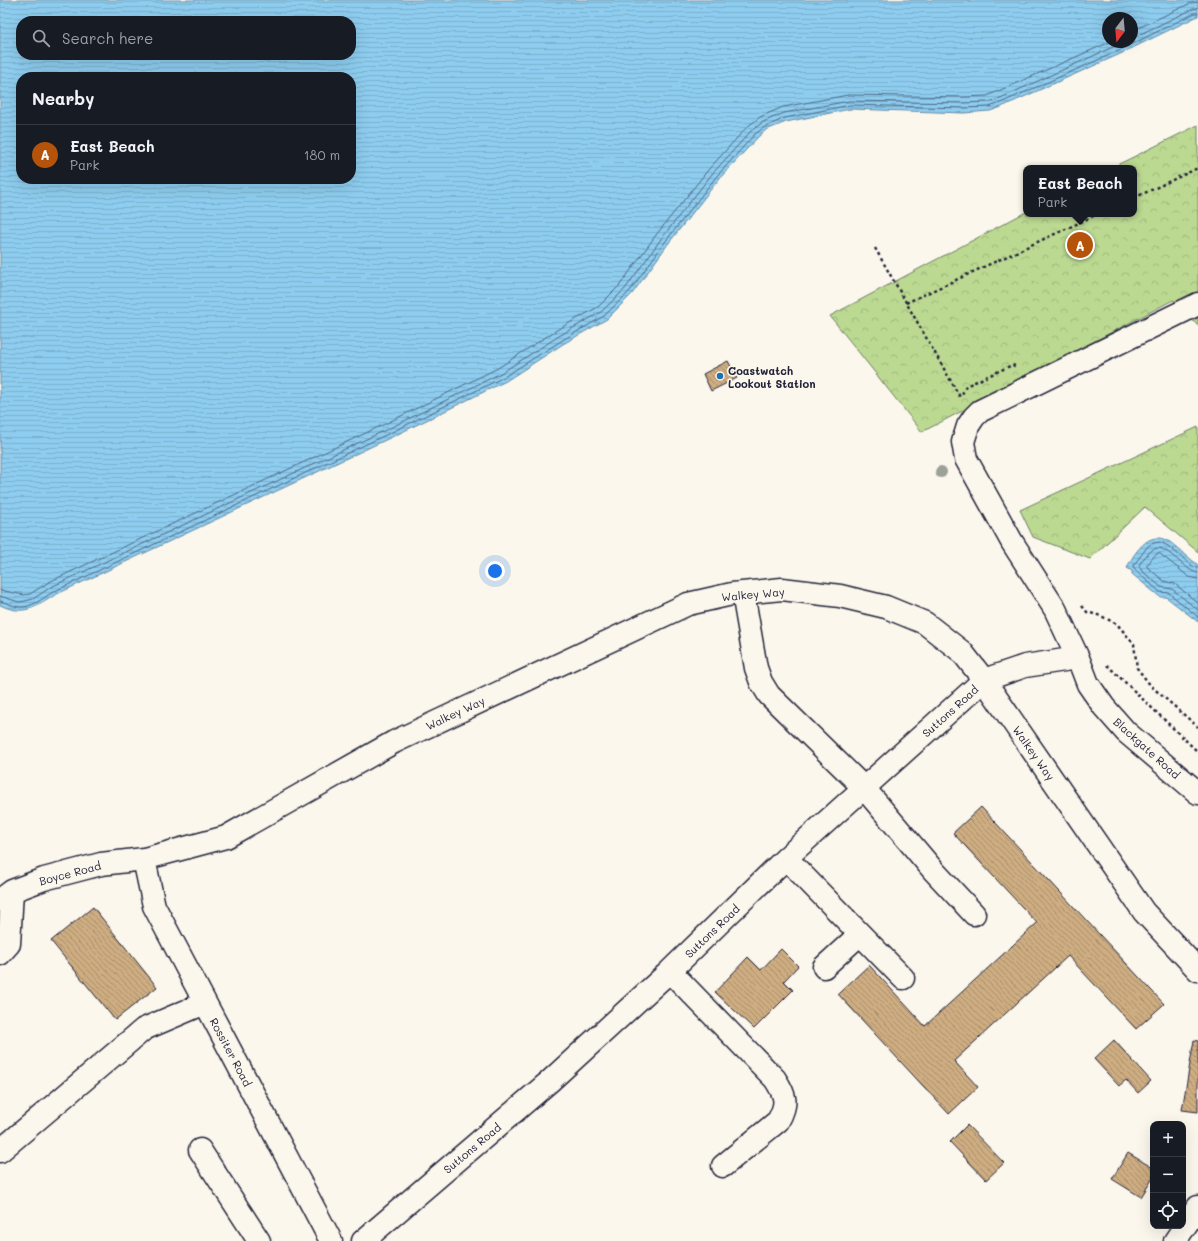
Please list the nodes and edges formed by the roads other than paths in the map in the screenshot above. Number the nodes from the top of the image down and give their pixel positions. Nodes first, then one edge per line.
1 (1198, 304) edge
2 (743, 593) junction
3 (1078, 658) junction
4 (984, 680) junction
5 (864, 788) junction
6 (1198, 793) edge
7 (786, 858) junction
8 (144, 859) junction
9 (6, 896) edge
10 (974, 914) dead end
11 (860, 934) junction
12 (0, 954) edge
13 (824, 967) dead end
14 (1198, 970) edge
15 (670, 971) junction
16 (903, 978) dead end
17 (205, 1003) junction
18 (200, 1150) dead end
19 (0, 1151) edge
20 (723, 1166) dead end
21 (1198, 1207) edge
22 (260, 1241) edge
23 (331, 1241) edge
24 (363, 1241) edge
25 (1175, 1241) edge

1 - 3 street, Blackgate Road
2 - 4 street, Walkey Way
2 - 5 street
2 - 8 street, Walkey Way
3 - 4 street, Suttons Road
3 - 6 street, Blackgate Road
4 - 5 street, Suttons Road
4 - 14 street, Walkey Way
5 - 7 street, Suttons Road
5 - 10 street
7 - 11 street
7 - 15 street, Suttons Road
8 - 9 street, Boyce Road
8 - 17 street, Rossiter Road
9 - 12 street
11 - 13 street
11 - 16 street
15 - 20 street
15 - 24 street, Suttons Road
17 - 19 street
17 - 23 street, Rossiter Road
18 - 22 street
21 - 25 street

